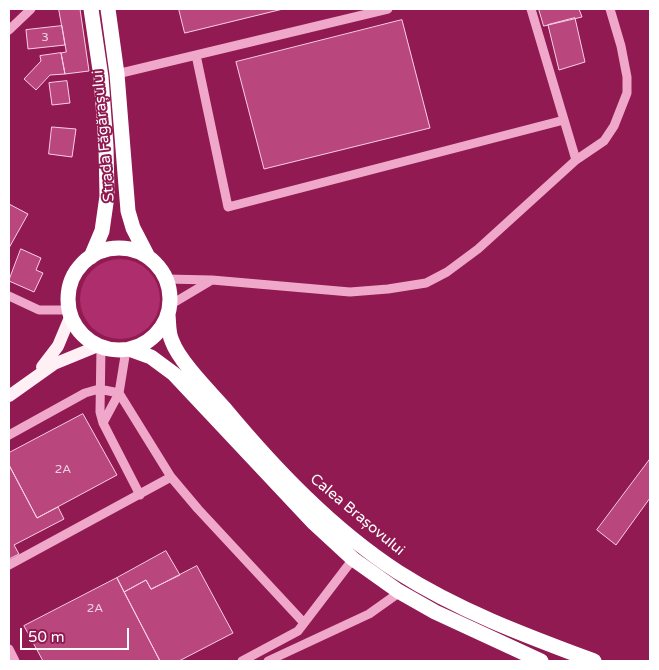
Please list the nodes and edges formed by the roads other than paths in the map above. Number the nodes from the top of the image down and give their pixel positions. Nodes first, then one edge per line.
1 (31, 9) edge
2 (91, 9) edge
3 (108, 9) edge
4 (388, 9) edge
5 (531, 9) edge
6 (610, 9) edge
7 (9, 30) edge
8 (196, 55) junction
9 (118, 74) junction
10 (564, 120) junction
11 (576, 160) junction
12 (91, 257) junction
13 (148, 258) junction
14 (166, 279) junction
15 (212, 280) junction
16 (9, 296) edge
17 (169, 310) junction
18 (70, 313) junction
19 (100, 346) junction
20 (127, 350) junction
21 (37, 373) junction
22 (99, 389) junction
23 (119, 393) junction
24 (9, 396) edge
25 (103, 423) junction
26 (9, 435) edge
27 (171, 477) junction
28 (140, 495) junction
29 (352, 559) junction
30 (9, 565) edge
31 (400, 592) junction
32 (304, 623) junction
33 (9, 649) edge
34 (15, 661) edge
35 (242, 661) edge
36 (268, 661) edge
37 (541, 661) edge
38 (594, 661) edge

1 - 7 street
2 - 12 highway, Strada Făgărașului
3 - 9 highway, Strada Făgărașului
4 - 8 street
5 - 10 street
6 - 11 street
8 - 9 street
8 - 10 street
9 - 13 highway, Strada Făgărașului
10 - 11 street
11 - 15 street
12 - 13 highway, Strada Făgărașului
12 - 18 highway, Strada Făgărașului
13 - 14 highway, Strada Făgărașului
14 - 15 street
14 - 17 highway
15 - 17 street
16 - 18 street
17 - 20 highway
17 - 38 highway, Calea Brașovului
18 - 19 highway
18 - 21 main road
19 - 20 highway
19 - 21 main road
19 - 22 street
20 - 23 street
20 - 29 highway, Calea Brașovului
21 - 24 main road
22 - 23 street
22 - 25 street
22 - 26 street
23 - 25 street
23 - 27 street
25 - 28 street
27 - 28 street
27 - 32 street
28 - 30 street
29 - 31 highway, Calea Brașovului
29 - 32 street
31 - 36 street
31 - 37 highway, Calea Brașovului
32 - 35 street
33 - 34 street

